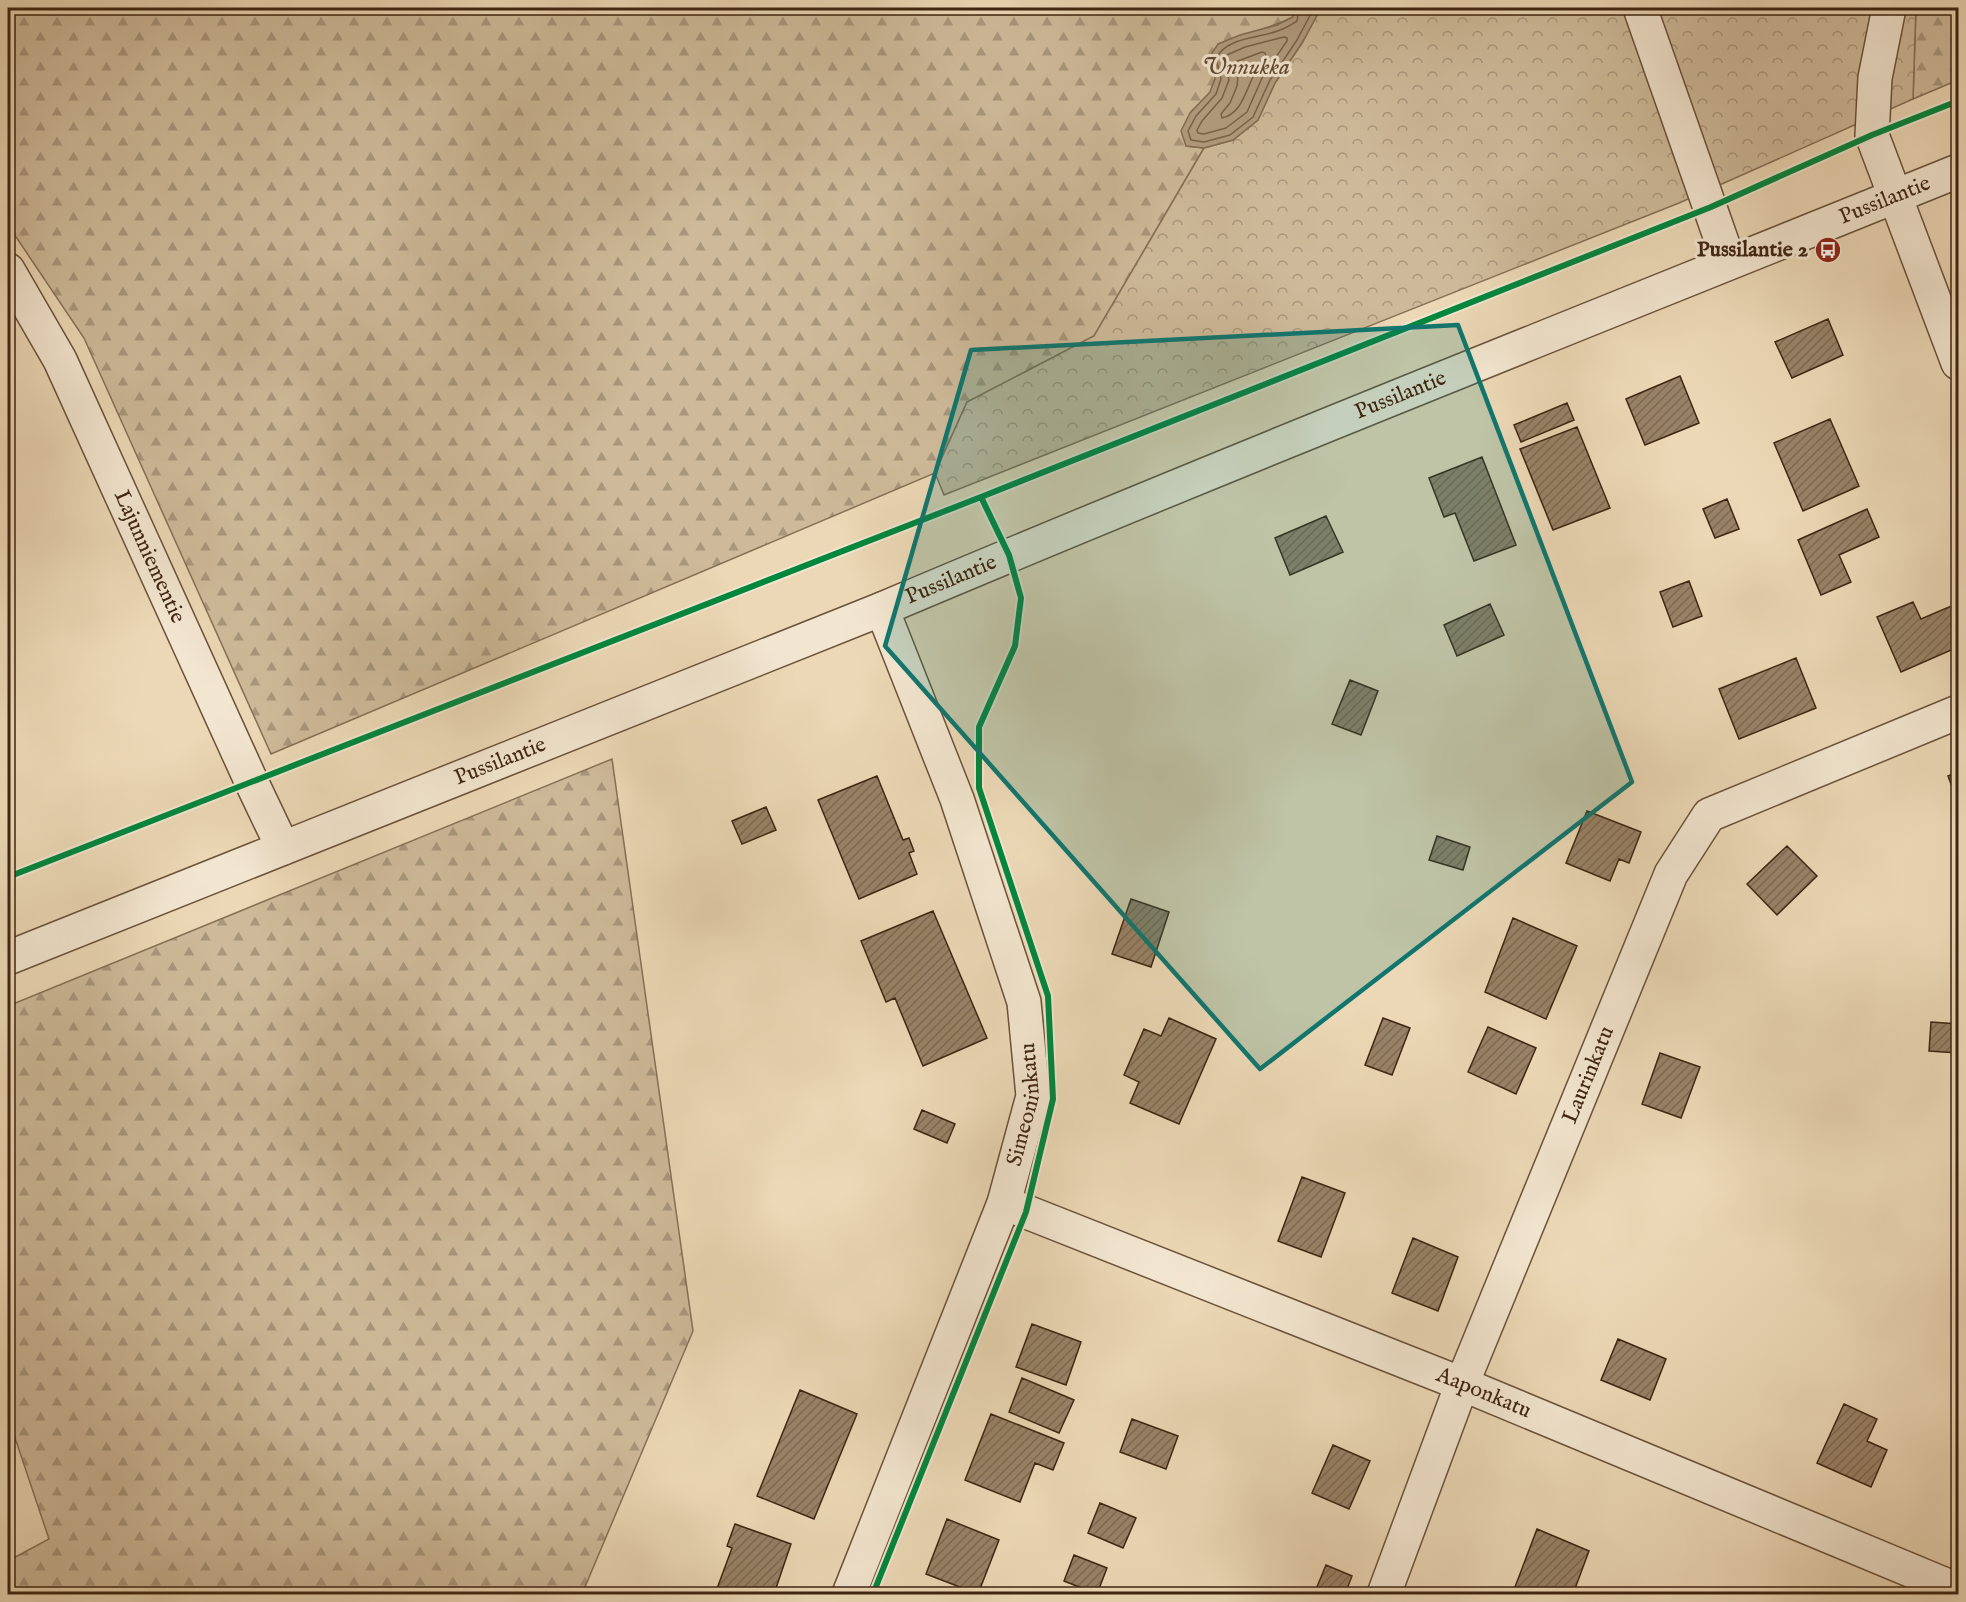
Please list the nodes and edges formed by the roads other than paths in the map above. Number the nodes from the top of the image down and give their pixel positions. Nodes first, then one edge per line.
1 (1640, 8) edge
2 (1888, 8) edge
3 (1959, 171) edge
4 (1894, 197) junction
5 (1729, 262) junction
6 (8, 270) edge
7 (1959, 363) edge
8 (882, 609) junction
9 (1959, 712) edge
10 (283, 848) junction
11 (8, 958) edge
12 (1004, 1203) junction
13 (1462, 1384) junction
14 (1959, 1590) edge
15 (849, 1594) edge
16 (1384, 1594) edge

1 - 5 street
2 - 4 street
3 - 4 street, Pussilantie
4 - 5 street, Pussilantie
4 - 7 street
5 - 8 street, Pussilantie
6 - 10 street, Lajunniementie
8 - 10 street, Pussilantie
8 - 12 street, Simeoninkatu
9 - 13 street, Laurinkatu
10 - 11 street, Pussilantie
12 - 13 street, Aaponkatu
12 - 15 street, Simeoninkatu
13 - 14 street, Aaponkatu
13 - 16 street, Laurinkatu

